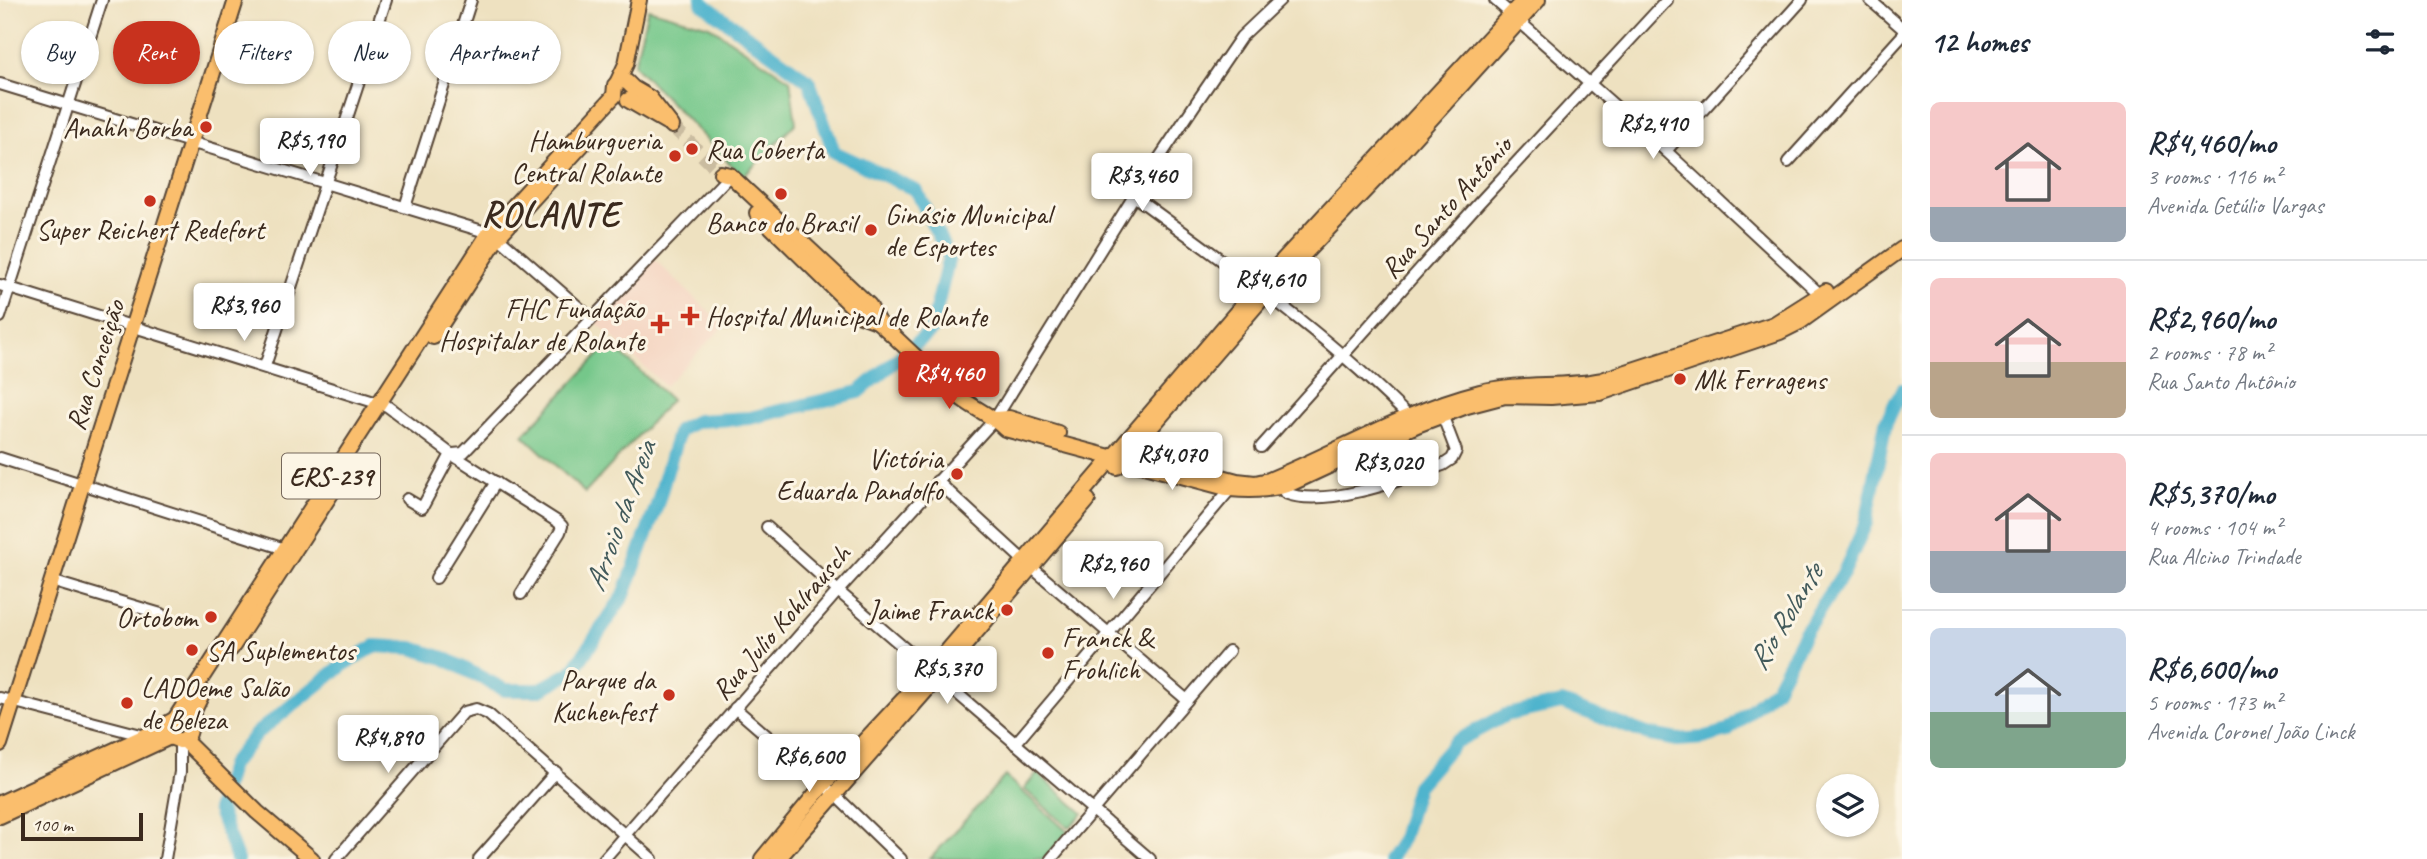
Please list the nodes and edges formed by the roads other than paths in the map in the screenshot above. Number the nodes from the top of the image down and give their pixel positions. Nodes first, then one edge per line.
1 (102, 0) edge
2 (236, 0) edge
3 (386, 0) edge
4 (471, 0) edge
5 (639, 0) edge
6 (1280, 0) edge
7 (1495, 0) edge
8 (1524, 0) edge
9 (1538, 0) edge
10 (1667, 0) edge
11 (1802, 0) edge
12 (1870, 0) edge
13 (1515, 18) junction
14 (1902, 28) edge
15 (1902, 36) edge
16 (1589, 83) junction
17 (0, 84) edge
18 (624, 92) junction
19 (68, 104) junction
20 (670, 124) tunnel mouth
21 (192, 142) junction
22 (1666, 151) junction
23 (1788, 162) dead end
24 (724, 175) joint
25 (325, 183) junction
26 (1134, 196) junction
27 (405, 207) junction
28 (494, 235) junction
29 (1902, 239) edge
30 (1902, 249) edge
31 (5, 286) edge
32 (1262, 291) junction
33 (1824, 297) junction
34 (0, 317) edge
35 (591, 318) junction
36 (134, 326) junction
37 (1705, 352) junction
38 (1343, 357) junction
39 (265, 366) junction
40 (383, 404) junction
41 (1443, 417) junction
42 (995, 419) junction
43 (1413, 420) junction
44 (1261, 447) dead end
45 (451, 454) junction
46 (1122, 455) junction
47 (0, 458) edge
48 (937, 481) junction
49 (496, 482) junction
50 (1280, 482) junction
51 (82, 485) junction
52 (1234, 485) junction
53 (407, 499) dead end
54 (767, 527) dead end
55 (288, 550) junction
56 (1027, 563) junction
57 (436, 578) dead end
58 (51, 581) junction
59 (838, 592) junction
60 (521, 594) dead end
61 (160, 614) dead end
62 (1108, 632) junction
63 (1229, 651) dead end
64 (934, 674) junction
65 (7, 700) edge
66 (1187, 700) junction
67 (735, 708) junction
68 (179, 731) junction
69 (145, 736) junction
70 (0, 744) edge
71 (1015, 744) junction
72 (90, 768) junction
73 (556, 772) junction
74 (829, 790) junction
75 (0, 803) edge
76 (1092, 810) junction
77 (0, 816) edge
78 (626, 835) junction
79 (165, 859) edge
80 (312, 859) edge
81 (336, 859) edge
82 (479, 859) edge
83 (604, 859) edge
84 (652, 859) edge
85 (762, 859) edge
86 (778, 859) edge
87 (901, 859) edge
88 (1051, 859) edge
89 (1150, 859) edge

1 - 19 street
2 - 21 main road, Rua Conceição
3 - 25 street
4 - 27 street
5 - 18 main road
6 - 26 street, Rua Julio Kohlrausch
7 - 13 street
8 - 13 main road
9 - 13 main road
10 - 16 street, Rua Santo Antônio
11 - 22 street
12 - 14 street
13 - 16 street
13 - 32 main road
15 - 23 street
16 - 22 street
16 - 38 street, Rua Santo Antônio
17 - 19 street
18 - 20 main road
18 - 28 main road, ERS-239
19 - 21 street
19 - 31 street
21 - 25 street
21 - 36 main road, Rua Conceição
22 - 33 street
24 - 35 street
24 - 42 main road
25 - 27 street
25 - 39 street
26 - 32 street
26 - 42 street, Rua Julio Kohlrausch
27 - 28 street
28 - 35 street
28 - 40 main road, ERS-239
29 - 33 main road
30 - 33 main road
31 - 34 street
31 - 36 street
32 - 38 street
32 - 46 main road
33 - 37 main road
35 - 45 street
36 - 39 street
36 - 51 main road, Rua Conceição
37 - 41 main road
37 - 43 main road
38 - 43 street
38 - 44 street, Rua Santo Antônio
39 - 40 street
40 - 45 street
40 - 55 main road, ERS-239
41 - 43 main road
41 - 50 street
42 - 46 main road
42 - 48 street, Rua Julio Kohlrausch
43 - 50 main road
45 - 49 street
45 - 53 street
46 - 52 main road
46 - 56 main road
47 - 51 street
48 - 56 street
48 - 59 street, Rua Julio Kohlrausch
49 - 57 street
49 - 60 street
50 - 52 main road
51 - 55 street
51 - 58 main road, Rua Conceição
52 - 62 street
54 - 59 street
55 - 68 main road, ERS-239
56 - 62 street
56 - 64 main road
58 - 61 street
58 - 65 main road, Rua Conceição
59 - 64 street
59 - 67 street, Rua Julio Kohlrausch
62 - 66 street
62 - 71 street
63 - 66 street
64 - 71 street
64 - 74 main road
65 - 69 street
65 - 70 main road, Rua Conceição
66 - 76 street
67 - 74 street
67 - 78 street, Rua Julio Kohlrausch
68 - 69 main road, ERS-239
68 - 72 main road, ERS-239
68 - 79 street
68 - 80 main road
69 - 72 main road, ERS-239
71 - 76 street
72 - 75 main road, ERS-239
72 - 77 main road, ERS-239
73 - 78 street
73 - 81 street
73 - 82 street
74 - 85 main road
74 - 86 main road
74 - 87 street
76 - 88 street
76 - 89 street
78 - 83 street, Rua Julio Kohlrausch
78 - 84 street

